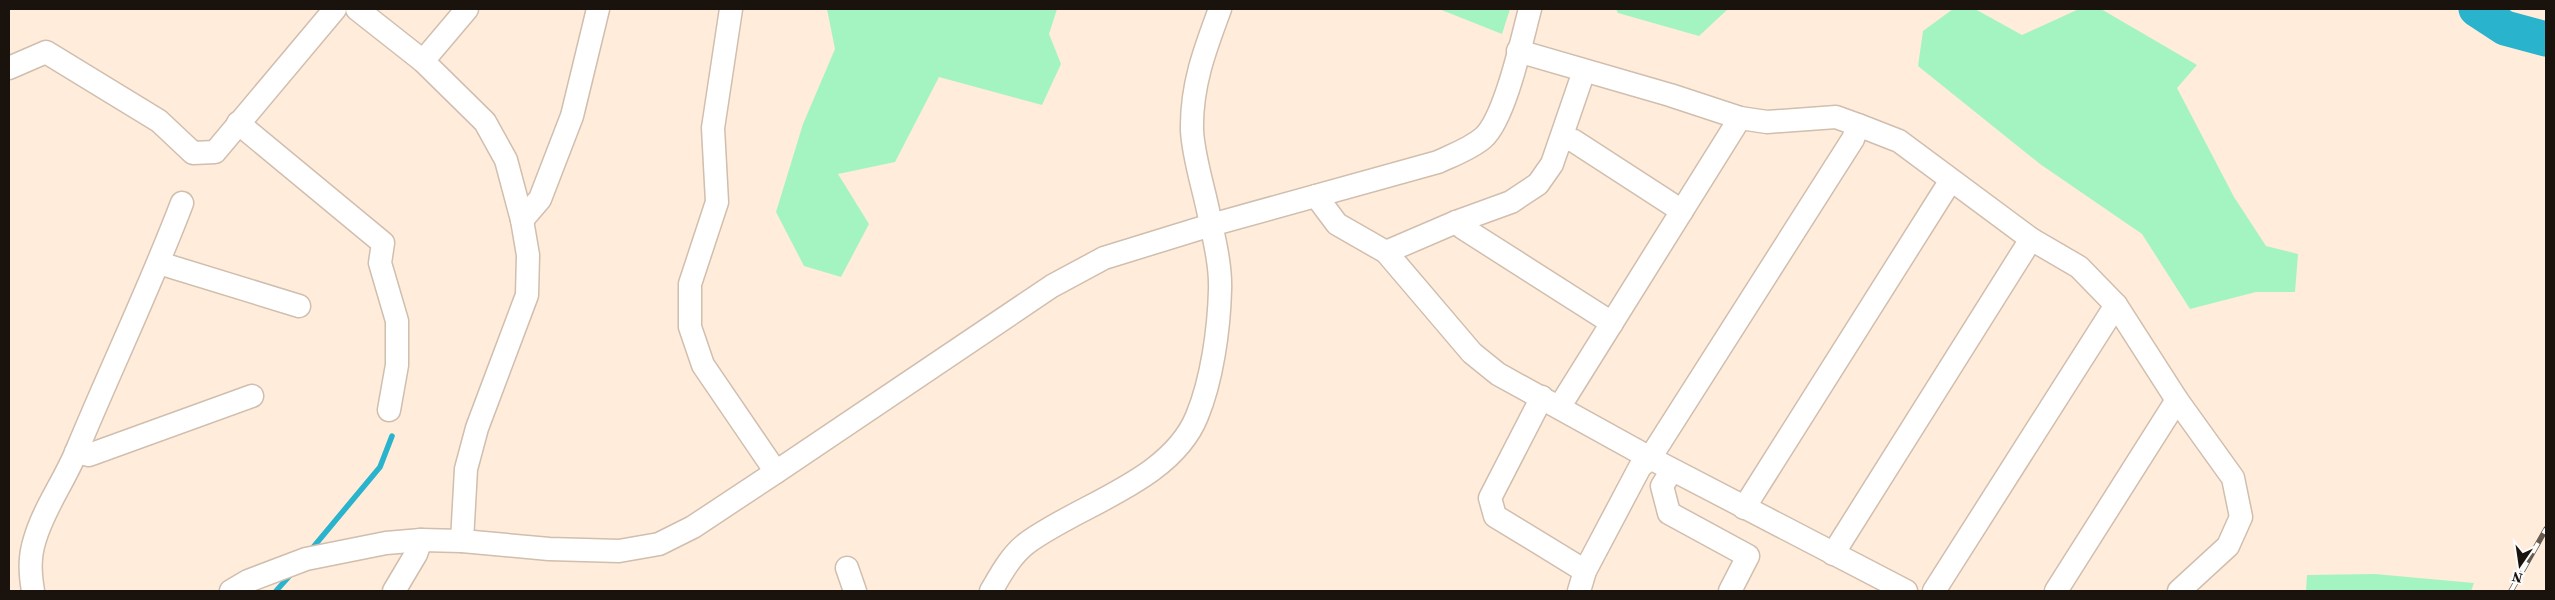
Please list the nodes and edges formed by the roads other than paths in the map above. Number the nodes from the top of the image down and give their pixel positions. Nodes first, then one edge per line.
1 (335, 9) edge
2 (357, 9) edge
3 (467, 9) edge
4 (598, 9) edge
5 (731, 9) edge
6 (1220, 9) edge
7 (1530, 9) edge
8 (1518, 51) junction
9 (423, 61) junction
10 (9, 68) edge
11 (1584, 71) junction
12 (1740, 118) junction
13 (238, 123) junction
14 (1858, 124) junction
15 (1562, 138) junction
16 (1951, 180) junction
17 (1316, 196) junction
18 (182, 203) dead end
19 (1682, 211) junction
20 (522, 220) junction
21 (1456, 222) junction
22 (1211, 225) junction
23 (2031, 239) junction
24 (1386, 252) junction
25 (159, 262) junction
26 (2116, 305) junction
27 (299, 306) dead end
28 (1612, 323) junction
29 (252, 396) dead end
30 (2177, 400) junction
31 (1551, 401) junction
32 (389, 410) dead end
33 (76, 452) junction
34 (1650, 458) junction
35 (1672, 470) junction
36 (776, 472) junction
37 (1744, 508) junction
38 (421, 540) junction
39 (462, 541) junction
40 (1834, 554) junction
41 (847, 568) dead end
42 (1582, 581) edge
43 (33, 591) edge
44 (231, 591) edge
45 (394, 591) edge
46 (855, 591) edge
47 (992, 591) edge
48 (1730, 591) edge
49 (1906, 591) edge
50 (1934, 591) edge
51 (2056, 591) edge
52 (2179, 591) edge

1 - 13 street
2 - 9 street
3 - 9 street
4 - 20 street
5 - 36 street
6 - 22 street
7 - 8 street
8 - 11 street
8 - 17 street
9 - 20 street
10 - 13 street
11 - 12 street
11 - 15 street
12 - 14 street
12 - 19 street
13 - 32 street
14 - 16 street
14 - 34 street
15 - 19 street
15 - 21 street
16 - 23 street
16 - 37 street
17 - 22 street
17 - 24 street
18 - 25 street
19 - 28 street
20 - 39 street
21 - 24 street
21 - 28 street
22 - 36 street
22 - 47 street
23 - 26 street
23 - 40 street
24 - 31 street
25 - 27 street
25 - 33 street
26 - 30 street
26 - 50 street
28 - 31 street
29 - 33 street
30 - 51 street
30 - 52 street
31 - 34 street
31 - 42 street
33 - 43 street
34 - 35 street
34 - 42 street
35 - 37 street
35 - 48 street
36 - 39 street
37 - 40 street
38 - 39 street
38 - 44 street
38 - 45 street
40 - 49 street
41 - 46 street

